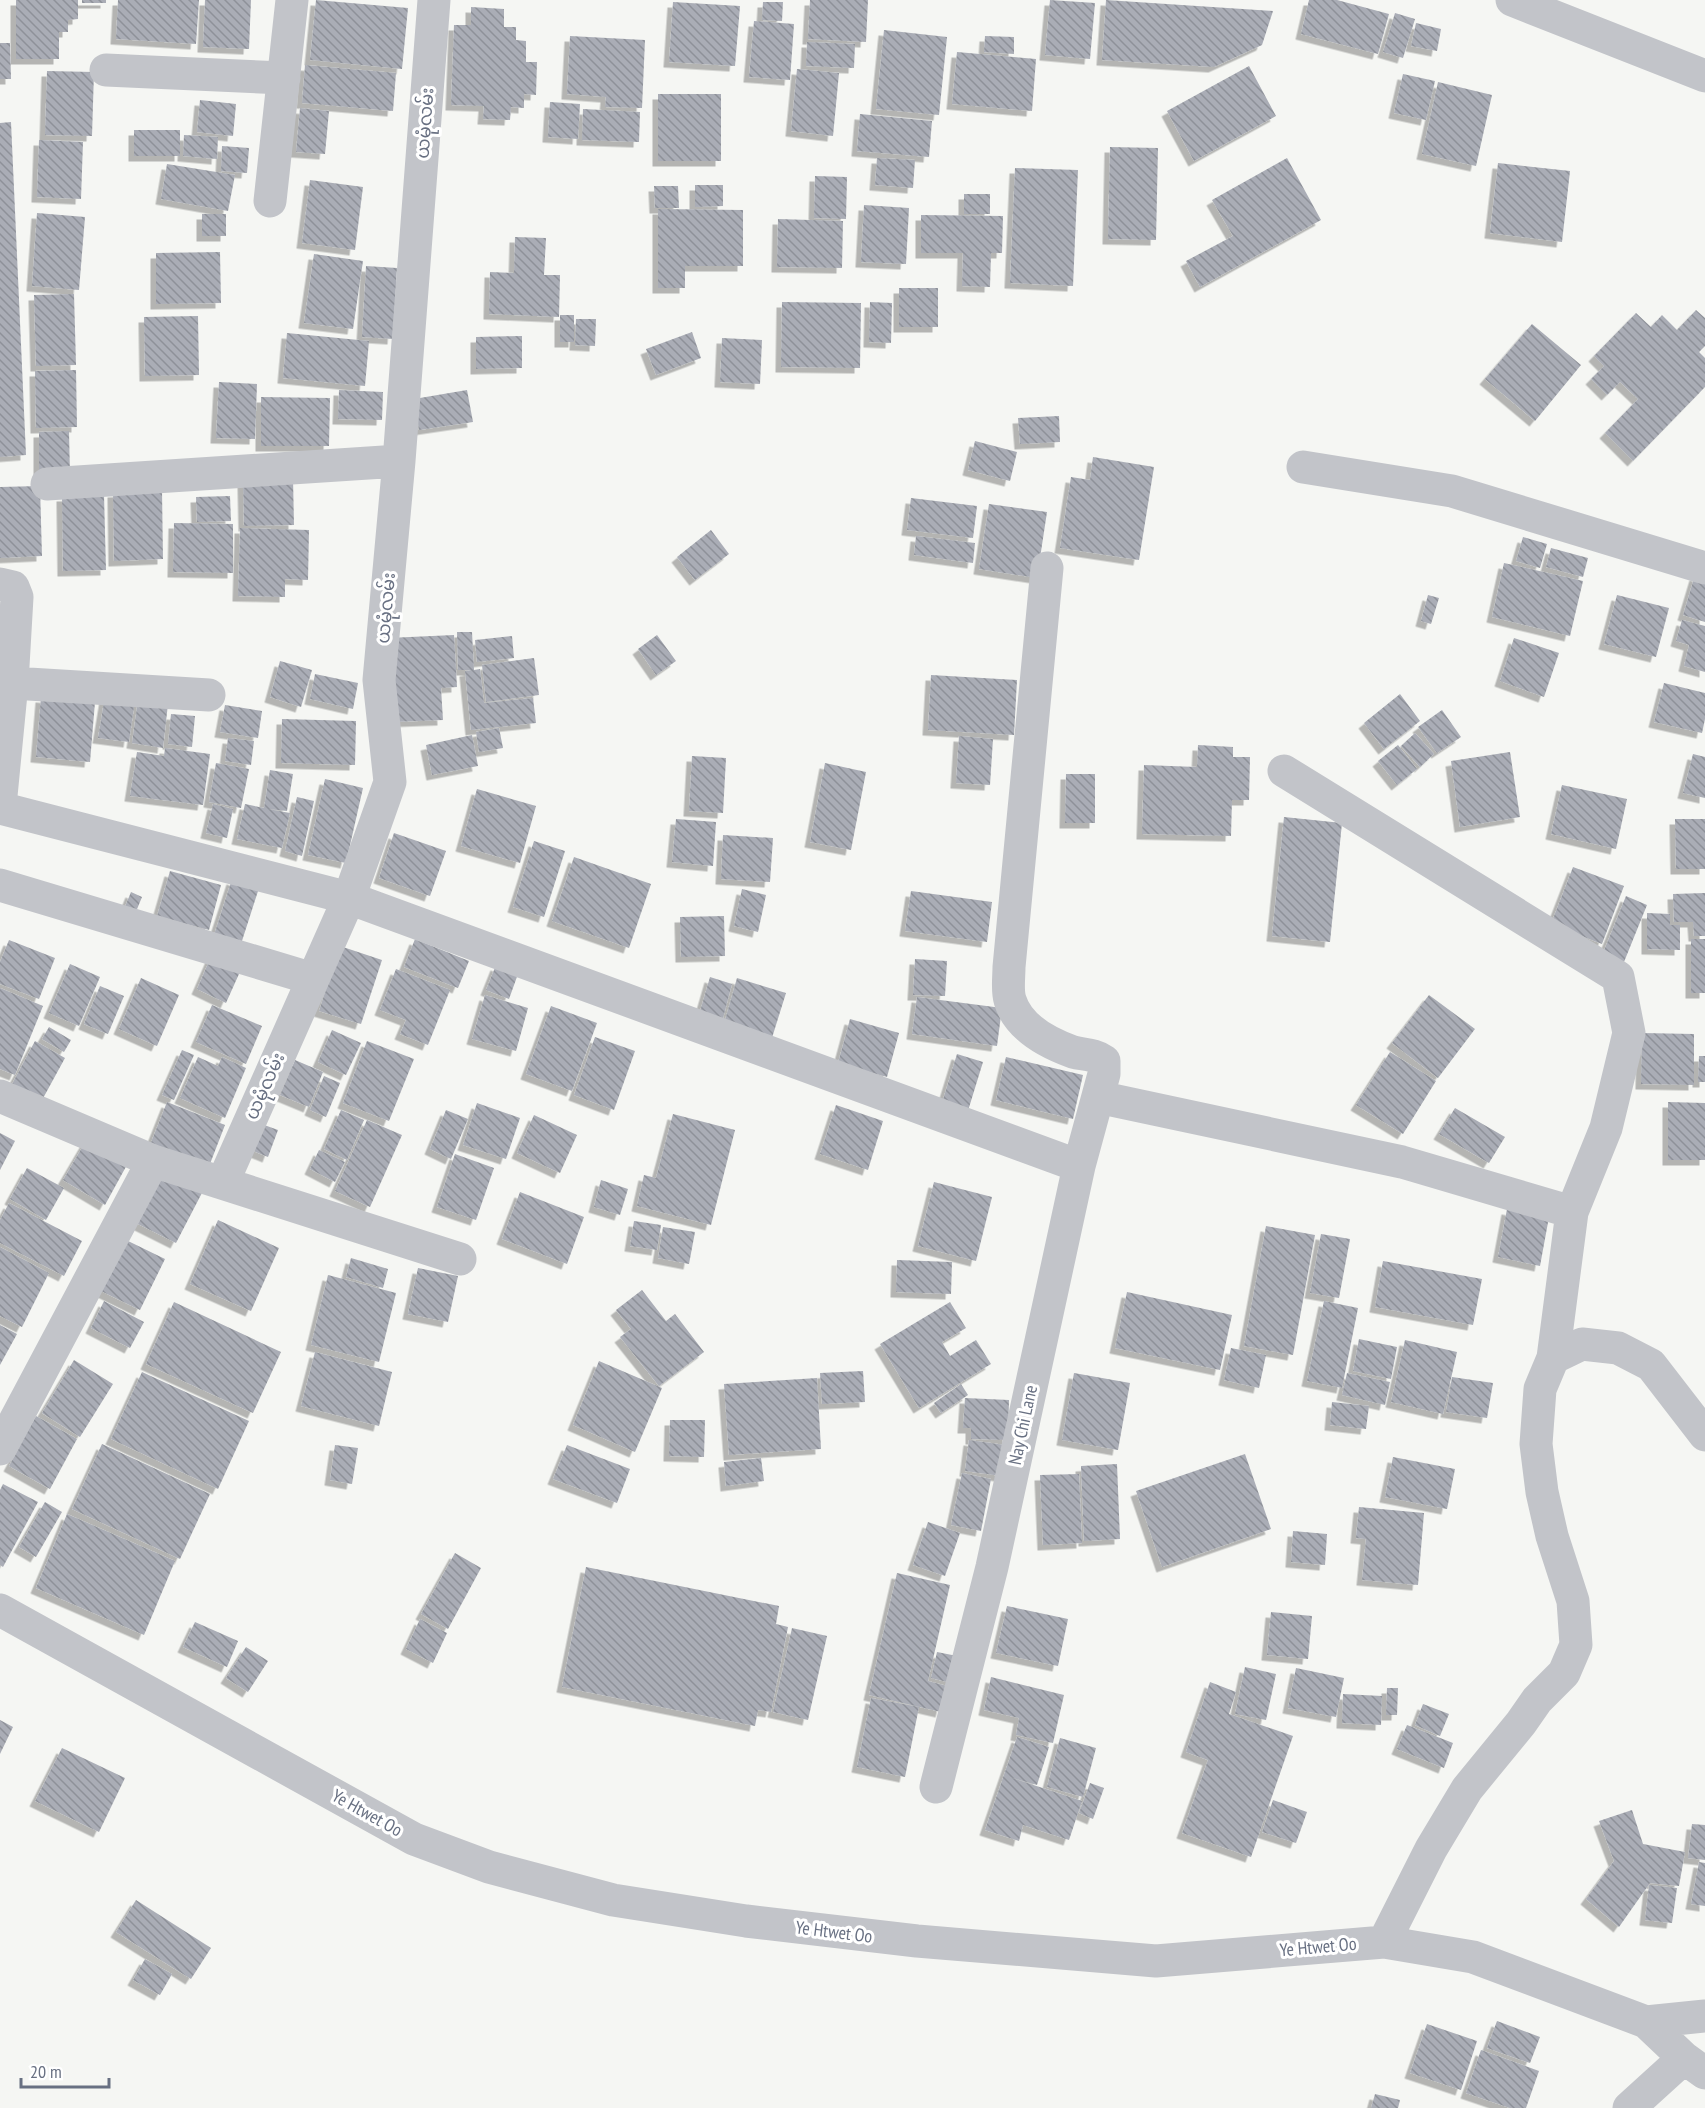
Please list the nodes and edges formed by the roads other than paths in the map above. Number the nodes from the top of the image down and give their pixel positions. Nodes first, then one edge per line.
1 (292, 0) edge
2 (434, 0) edge
3 (1512, 0) edge
4 (106, 70) dead end
5 (1705, 76) edge
6 (284, 78) junction
7 (270, 201) dead end
8 (399, 462) junction
9 (1303, 467) dead end
10 (48, 484) dead end
11 (1047, 568) dead end
12 (1705, 568) edge
13 (0, 584) edge
14 (12, 683) junction
15 (209, 695) dead end
16 (1284, 771) dead end
17 (0, 807) edge
18 (0, 885) edge
19 (349, 898) junction
20 (313, 979) junction
21 (0, 1096) edge
22 (1098, 1097) junction
23 (153, 1161) junction
24 (1079, 1166) junction
25 (223, 1182) junction
26 (1572, 1212) junction
27 (460, 1259) dead end
28 (1553, 1358) junction
29 (1705, 1434) edge
30 (0, 1449) edge
31 (0, 1610) edge
32 (936, 1787) dead end
33 (1384, 1942) junction
34 (1705, 2016) edge
35 (1646, 2022) junction
36 (1694, 2066) edge
37 (1629, 2108) edge

1 - 6 street
2 - 8 street, ယမုံလမ်း
3 - 5 street
4 - 6 street
6 - 7 street
8 - 10 street
8 - 19 street, ယမုံလမ်း
9 - 12 street
11 - 22 street, Nay Chi Lane
13 - 14 street
14 - 15 street
14 - 17 street
16 - 26 street
17 - 19 street
18 - 20 street
19 - 20 street, ယမုံလမ်း
19 - 24 street
20 - 25 street, ယမုံလမ်း
21 - 23 street
22 - 24 street, Nay Chi Lane
22 - 26 street
23 - 25 street
23 - 30 street
24 - 32 street, Nay Chi Lane
25 - 27 street
26 - 28 street
28 - 29 street
28 - 33 street
31 - 33 street, Ye Htwet Oo
33 - 35 street, Ye Htwet Oo
34 - 35 street
35 - 36 street, Ye Htwet Oo
36 - 37 street

